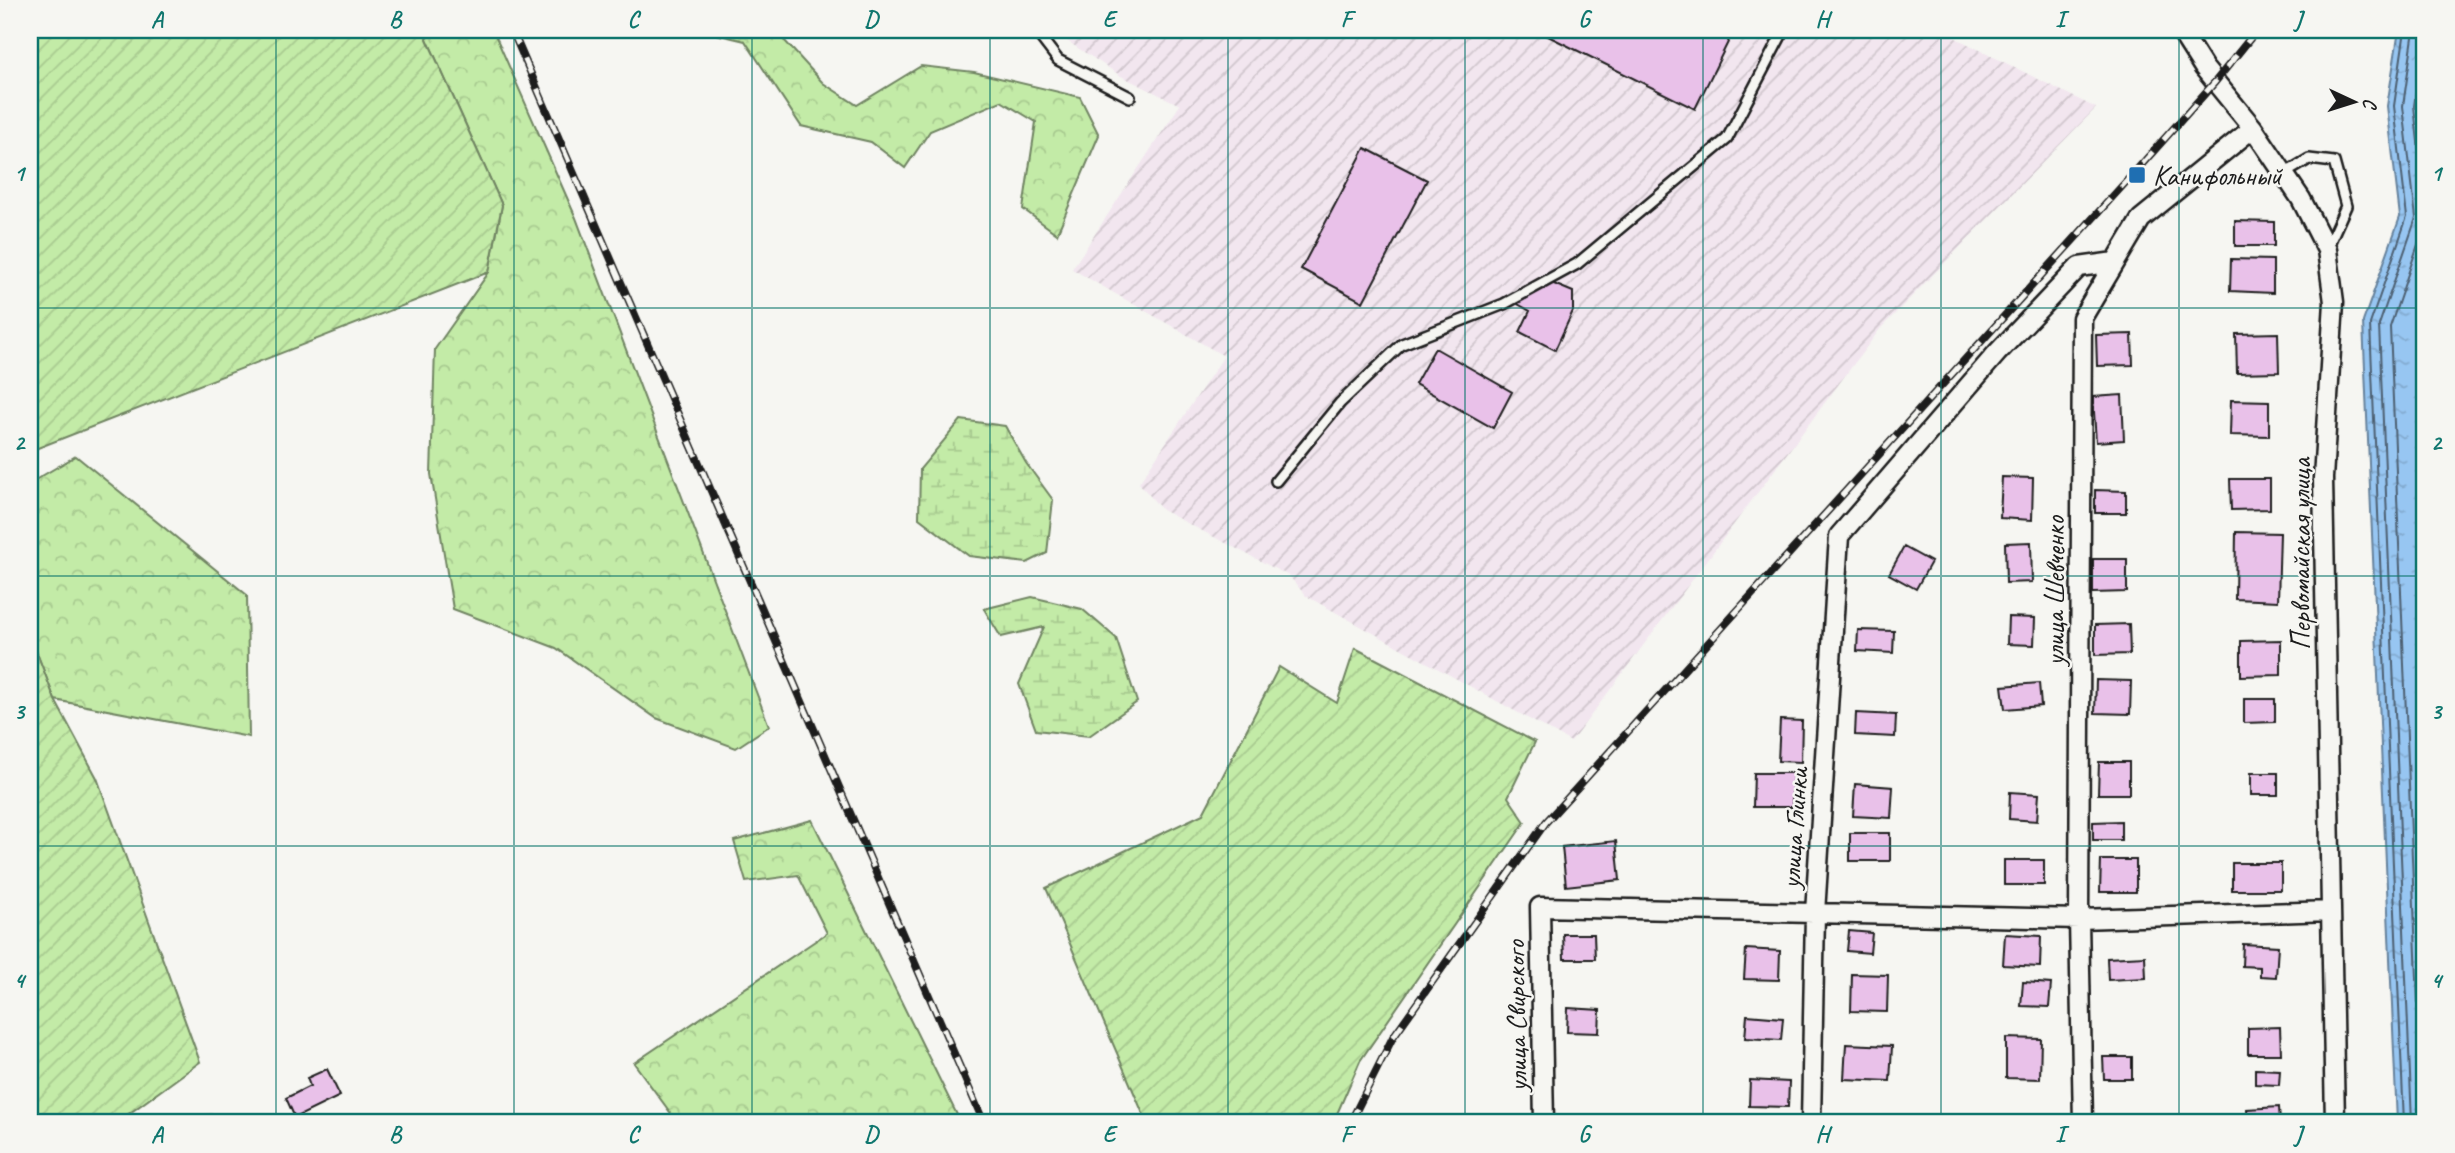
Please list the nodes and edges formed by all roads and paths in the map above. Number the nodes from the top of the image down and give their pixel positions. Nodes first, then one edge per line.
1 (1035, 30) edge
2 (1784, 30) edge
3 (2180, 30) edge
4 (1130, 97) dead end
5 (2253, 128) junction
6 (2284, 174) junction
7 (2327, 250) junction
8 (2115, 262) junction
9 (1276, 481) dead end
10 (2331, 911) junction
11 (1815, 913) junction
12 (2079, 919) junction
13 (1544, 1123) edge
14 (1811, 1123) edge
15 (2083, 1123) edge
16 (2334, 1123) edge

1 - 4 lane
2 - 9 lane
3 - 5 street, Первомайская улица
5 - 6 street, Первомайская улица
5 - 8 street, улица Шевченко
6 - 7 street, Первомайская улица
6 - 7 lane
7 - 10 street, Первомайская улица
8 - 11 street, улица Глинки
8 - 12 street, улица Шевченко
10 - 12 street
10 - 16 street, Первомайская улица
11 - 12 street
11 - 13 street, улица Свирского
11 - 14 street, улица Глинки
12 - 15 street, улица Шевченко

